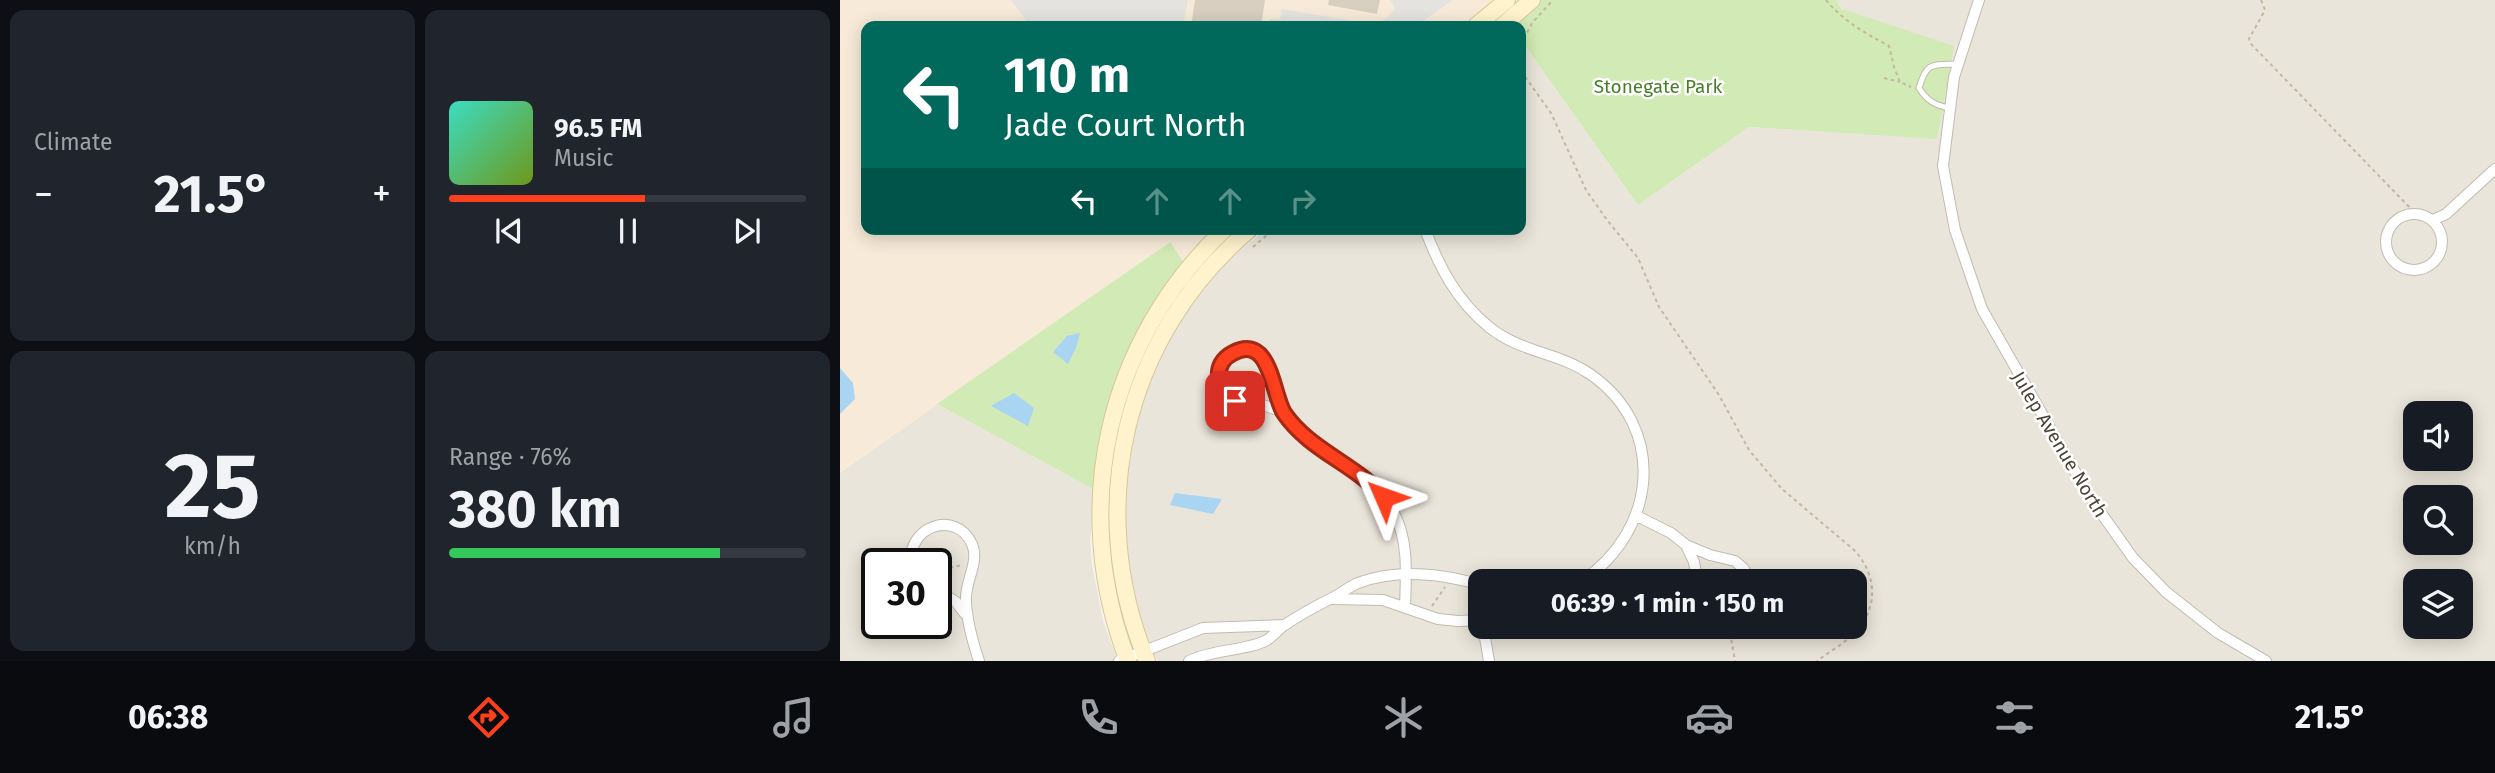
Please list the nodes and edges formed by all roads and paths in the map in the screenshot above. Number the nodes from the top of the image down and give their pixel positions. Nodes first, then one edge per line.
1 (1507, 0) edge
2 (1532, 0) edge
3 (1553, 0) edge
4 (1826, 0) edge
5 (1979, 0) edge
6 (2261, 0) edge
7 (1482, 21) edge
8 (1508, 21) edge
9 (1526, 35) edge
10 (1958, 64) junction
11 (1526, 78) edge
12 (1884, 79) dead end
13 (1900, 82) junction
14 (1919, 88) junction
15 (1950, 108) junction
16 (2495, 169) edge
17 (2416, 214) junction
18 (2432, 220) junction
19 (1220, 235) edge
20 (1244, 235) edge
21 (1267, 235) edge
22 (1428, 235) edge
23 (1252, 248) dead end
24 (1285, 413) junction
25 (1637, 516) junction
26 (1686, 545) junction
27 (913, 548) edge
28 (967, 566) dead end
29 (952, 568) edge
30 (1598, 569) edge
31 (1695, 569) edge
32 (1744, 569) edge
33 (1406, 575) junction
34 (1468, 582) edge
35 (1446, 585) dead end
36 (952, 599) edge
37 (1332, 599) junction
38 (1405, 607) junction
39 (1430, 610) dead end
40 (969, 619) junction
41 (1468, 621) edge
42 (1285, 625) junction
43 (1485, 639) edge
44 (1731, 639) edge
45 (1145, 656) edge
46 (1124, 660) edge
47 (979, 661) edge
48 (1189, 661) edge
49 (1489, 661) edge
50 (1735, 661) edge
51 (1817, 661) edge
52 (2266, 661) edge

1 - 7 street
2 - 8 street
3 - 9 path
4 - 13 path
5 - 10 street, Julep Avenue North
6 - 17 path
10 - 14 lane
10 - 15 street, Julep Avenue North
11 - 51 path
12 - 13 path
13 - 14 path
14 - 15 lane
15 - 52 street, Julep Avenue North
16 - 18 street
17 - 18 street
17 - 18 street
19 - 46 street
20 - 45 street
21 - 23 path
22 - 25 street
24 - 24 street
24 - 33 street
25 - 26 street
25 - 30 street
26 - 31 street
26 - 32 street
27 - 40 street
28 - 29 path
33 - 34 street
33 - 37 street
33 - 38 street
35 - 39 path
36 - 40 street
37 - 38 street
37 - 42 street
38 - 41 street
40 - 47 street
42 - 45 street
42 - 48 street
43 - 49 street
44 - 50 path
45 - 46 street

